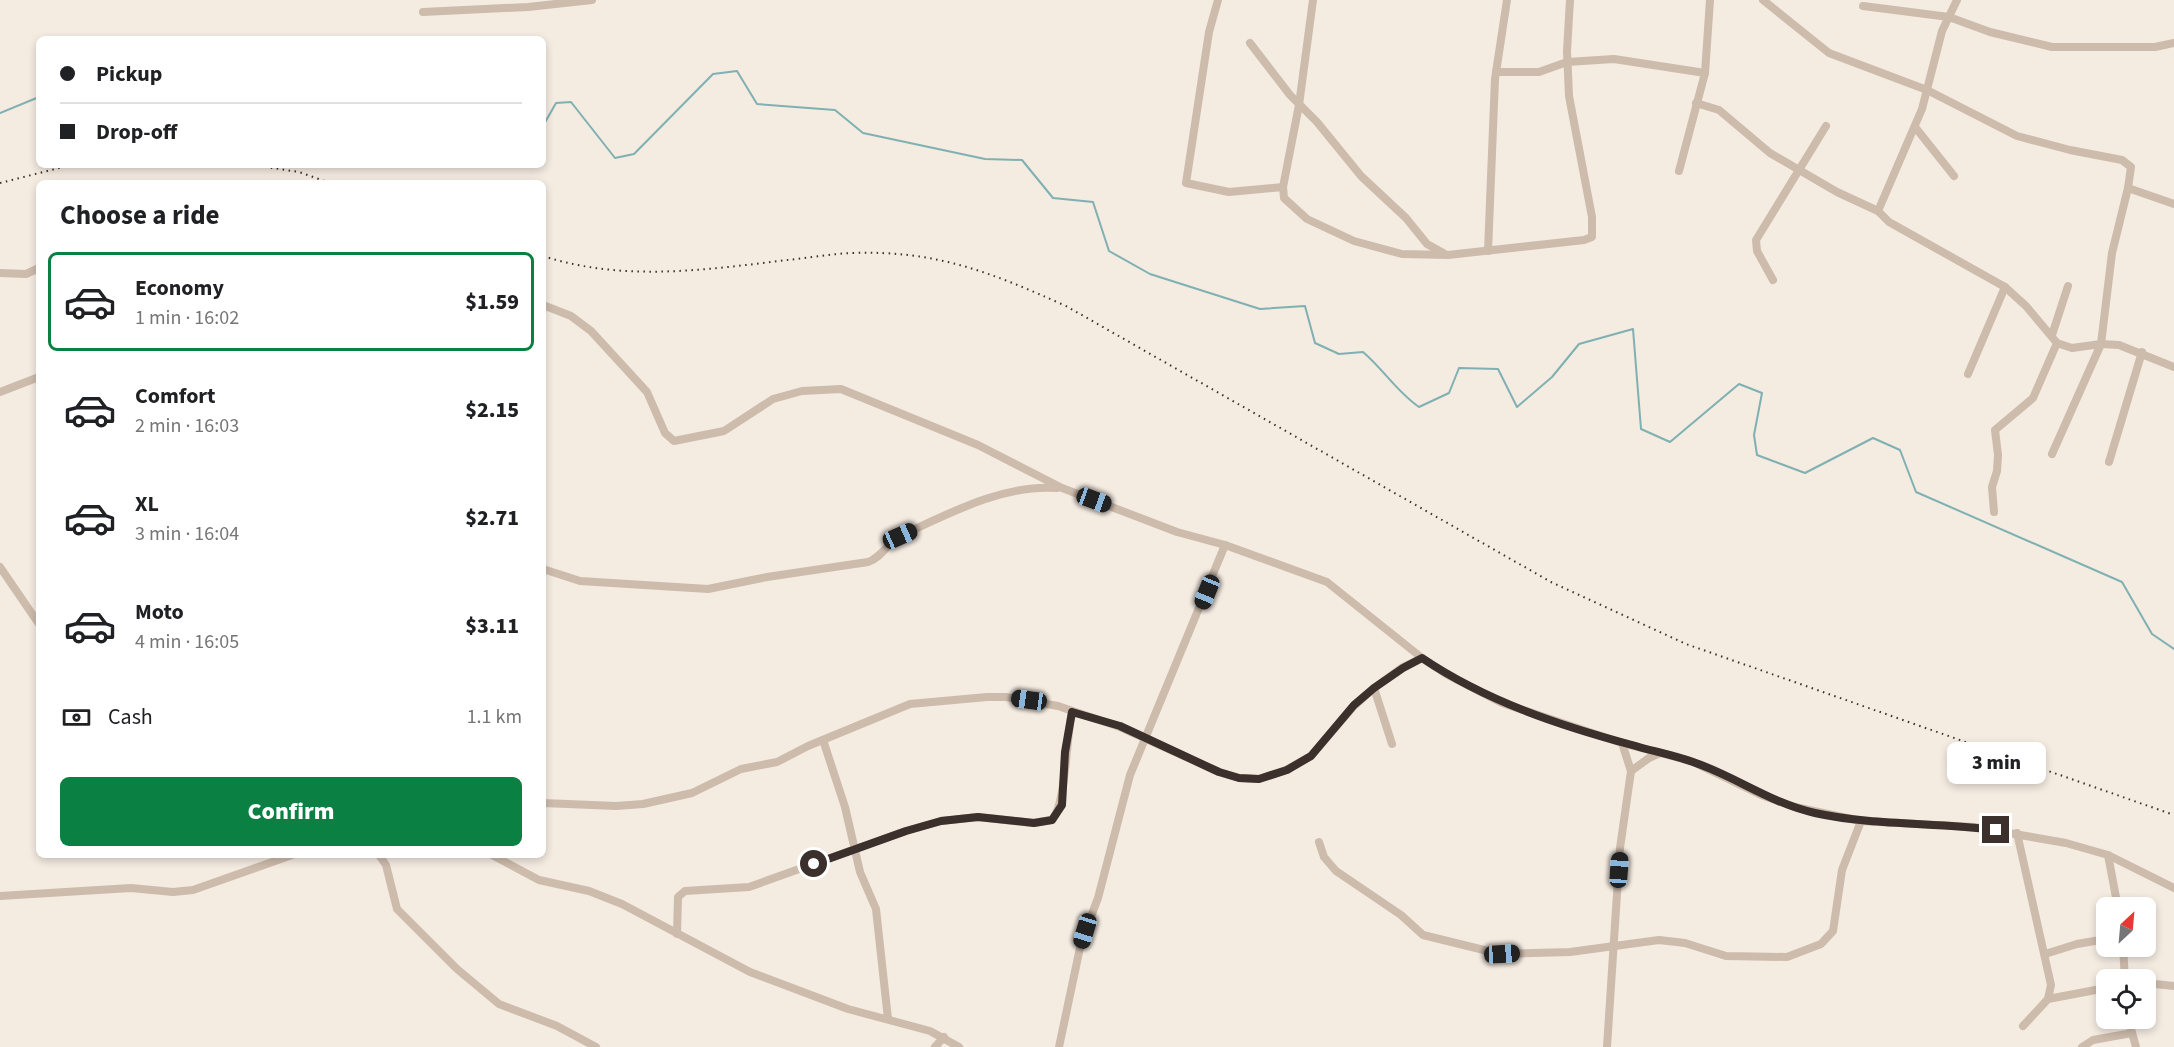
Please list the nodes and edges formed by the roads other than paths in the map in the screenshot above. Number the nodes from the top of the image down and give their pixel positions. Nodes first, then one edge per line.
1 (592, 0) edge
2 (1218, 0) edge
3 (1313, 0) edge
4 (1508, 0) edge
5 (1570, 0) edge
6 (1710, 0) edge
7 (1763, 0) edge
8 (1957, 0) edge
9 (1863, 6) dead end
10 (423, 12) dead end
11 (1949, 17) junction
12 (1250, 43) dead end
13 (2174, 43) edge
14 (1567, 62) junction
15 (1496, 72) junction
16 (1705, 73) junction
17 (1927, 90) junction
18 (1696, 103) junction
19 (1299, 105) junction
20 (1826, 126) dead end
21 (1915, 126) junction
22 (1797, 170) junction
23 (1679, 171) dead end
24 (1953, 176) dead end
25 (1283, 188) junction
26 (2128, 188) junction
27 (2174, 204) edge
28 (1878, 212) junction
29 (1488, 251) junction
30 (1448, 255) junction
31 (36, 269) edge
32 (0, 273) edge
33 (1773, 280) dead end
34 (2005, 286) junction
35 (2068, 286) dead end
36 (546, 306) edge
37 (2052, 335) junction
38 (2057, 344) junction
39 (2101, 344) junction
40 (2142, 352) junction
41 (2174, 367) edge
42 (1968, 374) dead end
43 (36, 378) edge
44 (0, 392) edge
45 (2052, 454) dead end
46 (2109, 462) dead end
47 (1062, 488) junction
48 (1994, 512) dead end
49 (1225, 545) junction
50 (0, 567) edge
51 (546, 570) edge
52 (36, 620) edge
53 (1422, 658) junction
54 (1374, 688) junction
55 (1072, 712) junction
56 (1145, 739) junction
57 (823, 740) junction
58 (1622, 743) junction
59 (1392, 744) dead end
60 (1660, 753) junction
61 (1631, 771) junction
62 (546, 802) edge
63 (1861, 821) junction
64 (2017, 833) junction
65 (1319, 842) dead end
66 (857, 850) junction
67 (2108, 855) junction
68 (284, 858) edge
69 (381, 858) edge
70 (498, 858) edge
71 (2174, 888) edge
72 (0, 896) edge
73 (2116, 897) edge
74 (677, 934) junction
75 (2096, 941) edge
76 (1614, 948) junction
77 (2045, 954) junction
78 (2156, 984) edge
79 (2174, 986) edge
80 (2096, 990) edge
81 (2048, 999) junction
82 (888, 1019) junction
83 (2023, 1026) dead end
84 (2131, 1029) edge
85 (2132, 1033) junction
86 (944, 1037) junction
87 (596, 1047) edge
88 (935, 1047) edge
89 (959, 1047) edge
90 (1059, 1047) edge
91 (1607, 1047) edge
92 (2082, 1047) edge
93 (2136, 1047) edge

1 - 10 street
2 - 25 street
3 - 19 street
4 - 15 street
5 - 14 street
6 - 16 street
7 - 17 street
8 - 11 street
9 - 11 street
11 - 13 street
11 - 17 street
12 - 19 street
14 - 15 street
14 - 16 street
14 - 29 street
15 - 29 street
16 - 18 street
17 - 21 street
17 - 26 street
18 - 22 street
18 - 23 street
19 - 25 street
19 - 30 street
20 - 22 street
21 - 24 street
21 - 28 street
22 - 28 street
22 - 33 street
25 - 30 street
26 - 27 street
26 - 39 street
28 - 34 street
29 - 30 street
31 - 32 street
34 - 37 street
34 - 42 street
35 - 37 street
36 - 47 street
37 - 38 street
38 - 39 street
38 - 48 street
39 - 40 street
39 - 45 street
40 - 41 street
40 - 46 street
43 - 44 street
47 - 49 street
47 - 51 street
49 - 53 street
49 - 56 street
50 - 52 street
53 - 54 street
53 - 58 street
54 - 56 street
54 - 59 street
55 - 56 street
55 - 57 street
55 - 66 street
56 - 90 street
57 - 62 street
57 - 66 street
58 - 60 street
58 - 61 street
60 - 61 street
60 - 63 street
61 - 76 street
63 - 64 street
63 - 76 street
64 - 67 street
64 - 77 street
65 - 76 street
66 - 74 street
66 - 82 street
67 - 71 street
67 - 73 street
68 - 72 street
69 - 87 street
70 - 74 street
74 - 82 street
75 - 77 street
76 - 91 street
77 - 81 street
78 - 79 street
80 - 81 street
81 - 83 street
82 - 86 street
84 - 85 street
85 - 92 street
85 - 93 street
86 - 88 street
86 - 89 street

